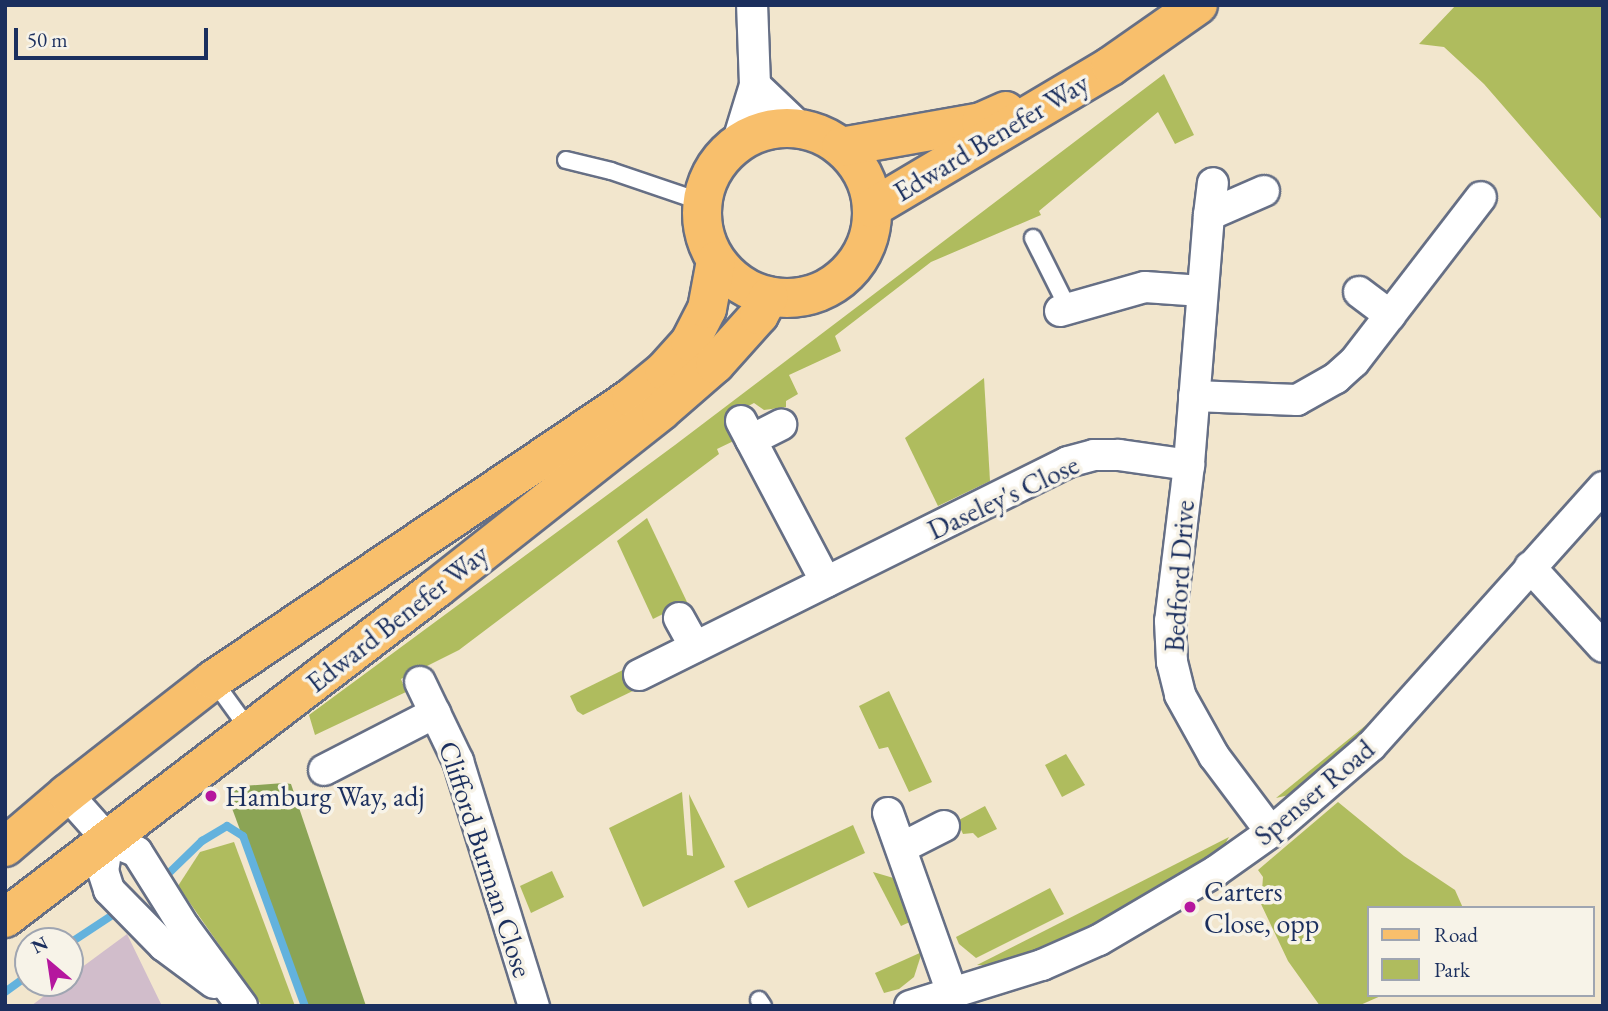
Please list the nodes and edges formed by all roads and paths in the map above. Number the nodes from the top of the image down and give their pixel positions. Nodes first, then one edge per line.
1 (751, 5) edge
2 (1198, 5) edge
3 (1111, 66) junction
4 (755, 85) junction
5 (801, 129) junction
6 (737, 144) junction
7 (841, 147) junction
8 (566, 160) dead end
9 (1213, 183) dead end
10 (1264, 191) dead end
11 (1481, 197) dead end
12 (702, 202) junction
13 (872, 208) junction
14 (1209, 215) junction
15 (1033, 238) dead end
16 (716, 261) junction
17 (1202, 291) junction
18 (1359, 292) dead end
19 (769, 296) junction
20 (1064, 309) joint
21 (1390, 315) junction
22 (1194, 396) junction
23 (781, 425) dead end
24 (1189, 465) junction
25 (1603, 487) edge
26 (1530, 567) junction
27 (826, 582) junction
28 (679, 618) dead end
29 (695, 647) junction
30 (1603, 647) edge
31 (639, 675) dead end
32 (214, 680) junction
33 (420, 682) dead end
34 (435, 713) junction
35 (250, 731) junction
36 (324, 770) dead end
37 (67, 794) junction
38 (888, 813) dead end
39 (944, 826) dead end
40 (1271, 832) junction
41 (108, 840) junction
42 (5, 847) edge
43 (902, 847) junction
44 (5, 918) edge
45 (952, 993) junction
46 (239, 1003) edge
47 (534, 1006) edge
48 (911, 1006) edge

1 - 4 street
2 - 3 main road, Edward Benefer Way
3 - 7 main road, Edward Benefer Way
3 - 13 main road, Edward Benefer Way
4 - 5 street
4 - 6 street
5 - 6 main road, Edward Benefer Way
5 - 7 main road, Edward Benefer Way
6 - 12 main road, Edward Benefer Way
7 - 13 main road, Edward Benefer Way
8 - 12 lane
9 - 14 street, Bedford Drive
10 - 14 street
11 - 21 street
12 - 16 main road, Edward Benefer Way
13 - 19 main road, Edward Benefer Way
14 - 17 street, Bedford Drive
15 - 20 lane
16 - 19 main road, Edward Benefer Way
16 - 32 main road, Edward Benefer Way
17 - 20 street
17 - 22 street, Bedford Drive
18 - 21 street
19 - 35 main road, Edward Benefer Way
21 - 22 street
22 - 24 street, Bedford Drive
23 - 27 street
24 - 27 street, Daseley's Close
24 - 40 street, Bedford Drive
25 - 26 street, Spenser Road
26 - 30 street
26 - 40 street, Spenser Road
27 - 29 street, Daseley's Close
28 - 29 street
29 - 31 street, Daseley's Close
32 - 35 lane
32 - 37 main road, Edward Benefer Way
33 - 34 street, Clifford Burman Close
34 - 36 street, Clifford Burman Close
34 - 47 street, Clifford Burman Close
35 - 41 main road, Edward Benefer Way
37 - 41 street
37 - 42 main road, Edward Benefer Way
38 - 43 street
39 - 43 street
40 - 45 street, Spenser Road
41 - 44 main road, Edward Benefer Way
41 - 46 street
41 - 46 street
43 - 45 street
45 - 48 street, Spenser Road

